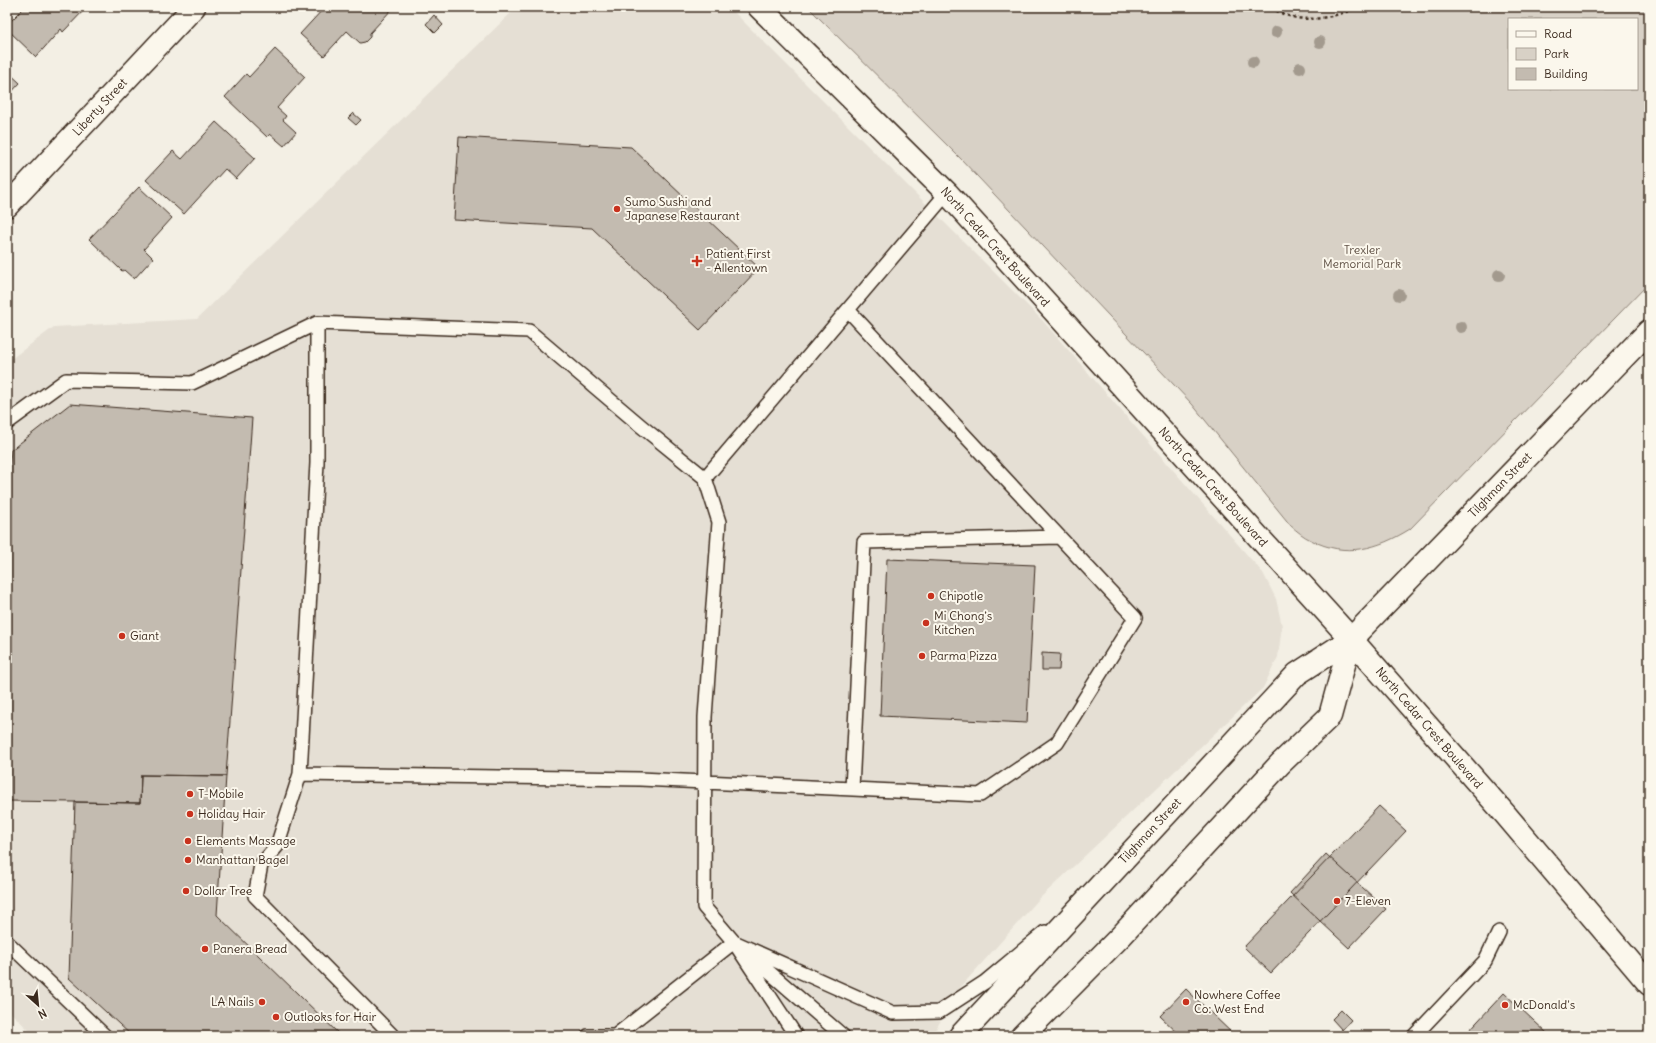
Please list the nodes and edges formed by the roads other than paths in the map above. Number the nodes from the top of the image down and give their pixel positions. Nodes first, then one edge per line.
1 (194, 7) edge
2 (759, 7) edge
3 (947, 193) junction
4 (7, 206) edge
5 (848, 310) junction
6 (317, 323) junction
7 (1649, 331) edge
8 (7, 423) edge
9 (705, 478) junction
10 (1059, 537) junction
11 (1351, 639) junction
12 (300, 774) junction
13 (704, 783) junction
14 (852, 789) junction
15 (1094, 891) junction
16 (1499, 932) dead end
17 (7, 942) edge
18 (734, 942) junction
19 (1649, 984) edge
20 (105, 1036) edge
21 (393, 1036) edge
22 (588, 1036) edge
23 (796, 1036) edge
24 (843, 1036) edge
25 (960, 1036) edge
26 (1022, 1036) edge
27 (1414, 1036) edge

1 - 4 main road, Liberty Street
2 - 3 main road, North Cedar Crest Boulevard
3 - 5 lane
3 - 11 main road, North Cedar Crest Boulevard
5 - 9 lane
5 - 10 lane
6 - 8 lane
6 - 9 lane
6 - 12 lane
7 - 11 main road, Tilghman Street
9 - 13 lane
10 - 14 lane
10 - 14 lane
11 - 15 main road, Tilghman Street
11 - 19 main road, North Cedar Crest Boulevard
11 - 26 main road, Tilghman Street
12 - 13 lane
12 - 21 lane
13 - 14 lane
13 - 18 lane
15 - 18 lane
15 - 25 main road, Tilghman Street
16 - 27 lane
17 - 20 lane
18 - 22 lane
18 - 23 lane
18 - 24 lane

